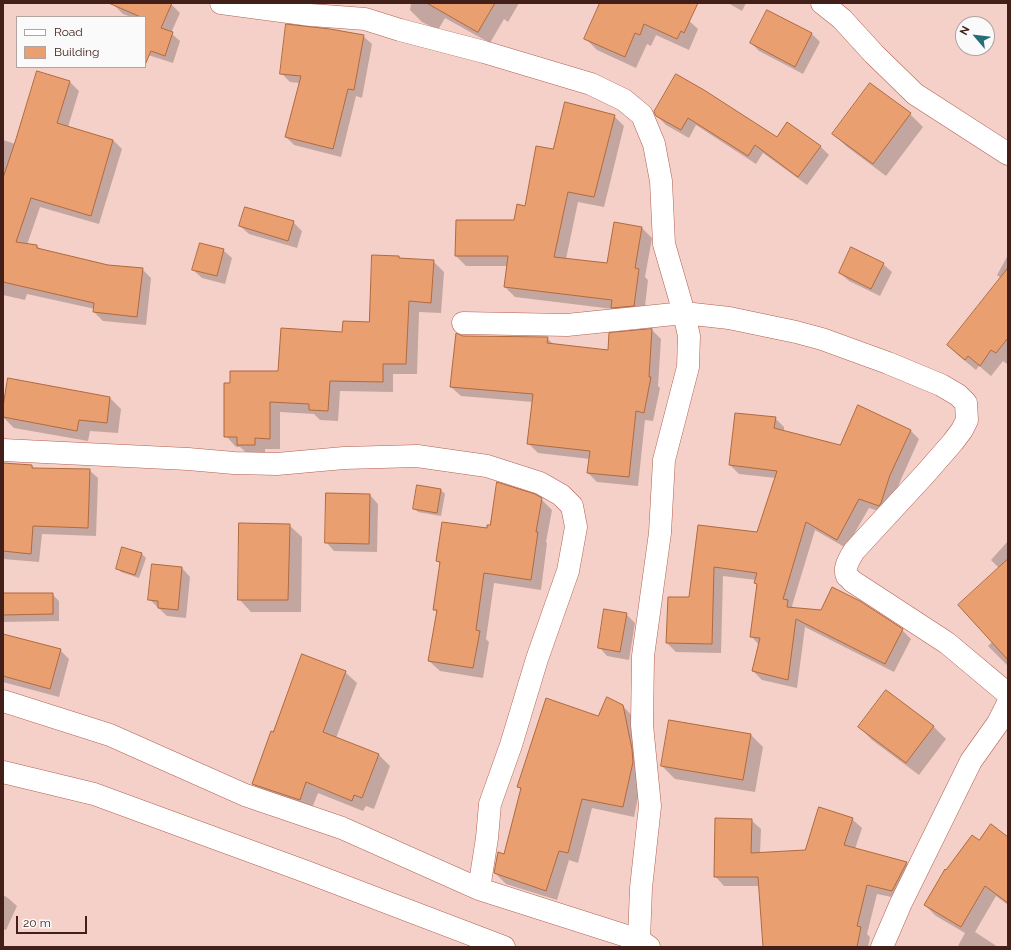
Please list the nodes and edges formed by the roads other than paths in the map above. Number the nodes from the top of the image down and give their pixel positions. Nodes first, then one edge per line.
1 (221, 3) edge
2 (822, 3) edge
3 (367, 11) edge
4 (1008, 154) edge
5 (684, 313) junction
6 (463, 323) dead end
7 (3, 450) edge
8 (1008, 694) edge
9 (3, 701) edge
10 (1008, 703) edge
11 (3, 772) edge
12 (479, 889) junction
13 (644, 943) edge
14 (504, 947) edge
15 (882, 947) edge

1 - 3 street
2 - 4 street
3 - 5 street
5 - 6 street
5 - 8 street
5 - 13 street
7 - 12 street
9 - 12 street
10 - 15 street
11 - 14 street
12 - 13 street

